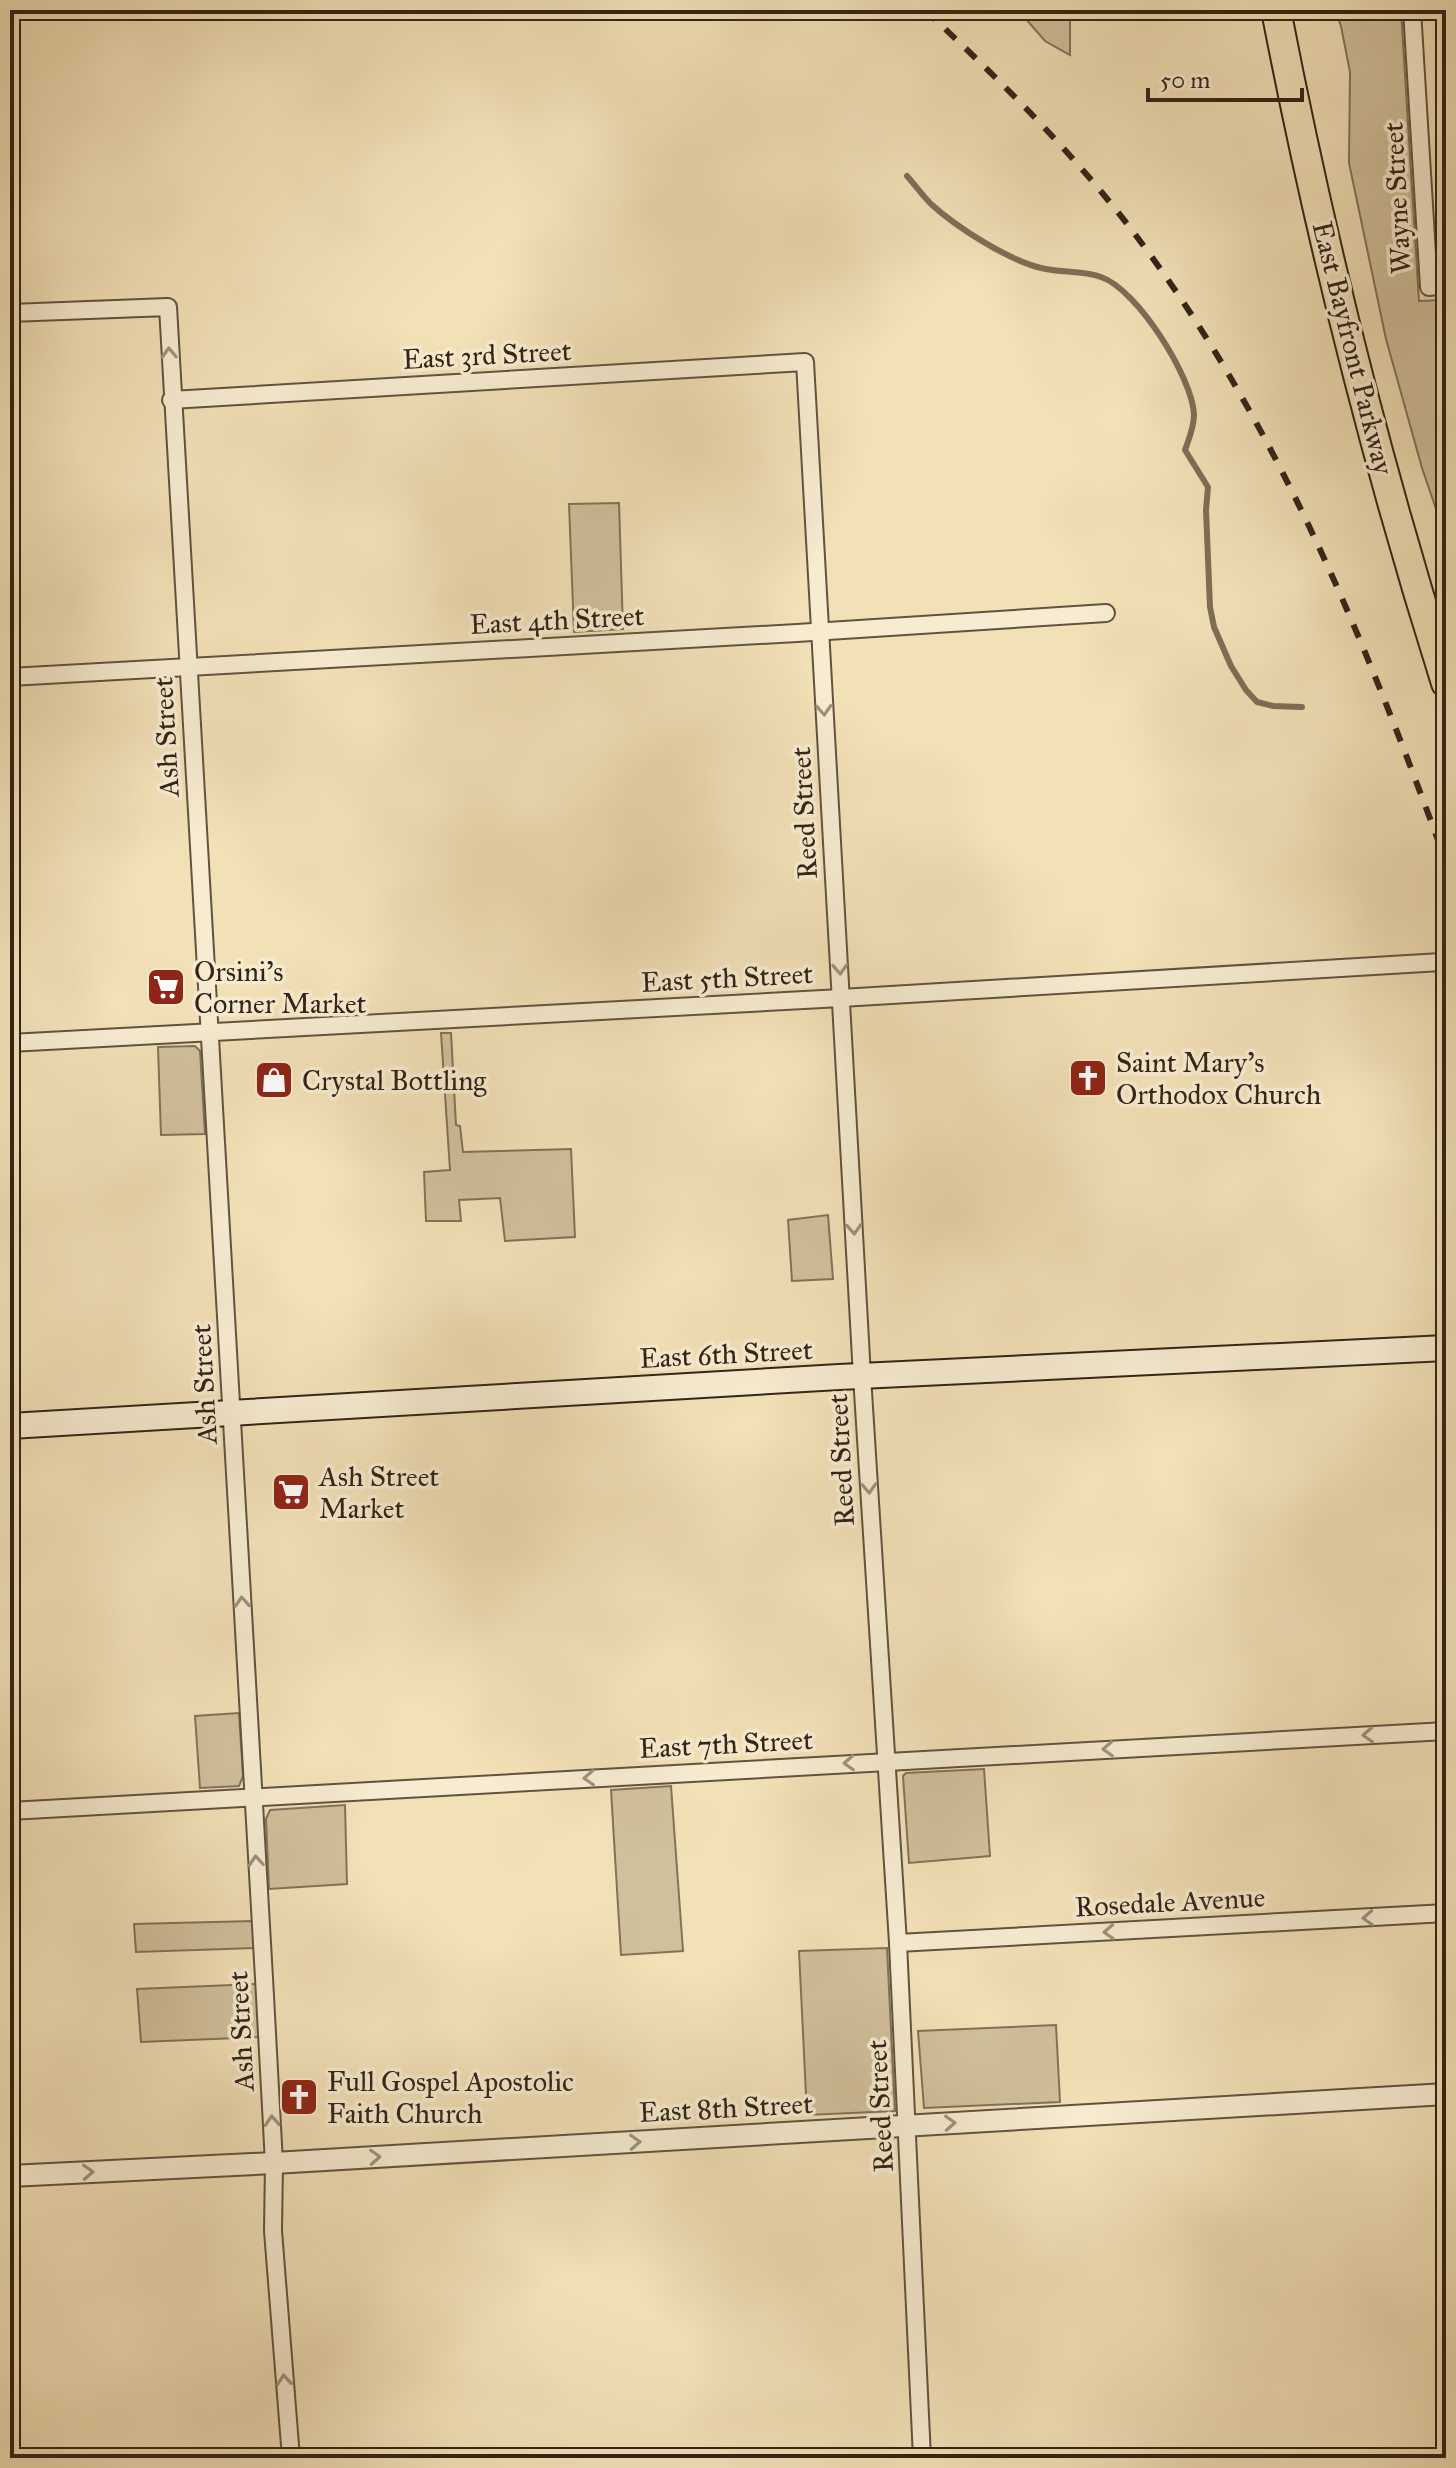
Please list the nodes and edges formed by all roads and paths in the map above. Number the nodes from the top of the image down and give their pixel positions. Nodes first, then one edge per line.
1 (1276, 10) edge
2 (1412, 10) edge
3 (1437, 286) edge
4 (10, 313) edge
5 (805, 362) joint
6 (171, 400) junction
7 (1106, 613) dead end
8 (819, 632) junction
9 (188, 667) junction
10 (10, 677) edge
11 (1446, 683) edge
12 (1446, 964) edge
13 (841, 998) junction
14 (209, 1031) junction
15 (10, 1043) edge
16 (1446, 1348) edge
17 (862, 1376) junction
18 (231, 1413) junction
19 (10, 1426) edge
20 (1446, 1731) edge
21 (885, 1760) junction
22 (252, 1797) junction
23 (10, 1811) edge
24 (1446, 1913) edge
25 (898, 1943) junction
26 (1446, 2094) edge
27 (907, 2125) junction
28 (274, 2163) junction
29 (10, 2176) edge
30 (1446, 2457) edge
31 (291, 2458) edge
32 (922, 2458) edge
33 (1435, 2458) edge

1 - 11 highway, East Bayfront Parkway
2 - 3 street, Wayne Street
6 -> 4 street, Ash Street
5 - 6 street, East 3rd Street
5 - 8 street, Reed Street
6 - 9 street, Ash Street
7 - 8 street, East 4th Street
8 - 9 street, East 4th Street
8 -> 13 street, Reed Street
9 - 10 street, East 4th Street
9 - 14 street, Ash Street
12 - 13 street, East 5th Street
13 - 14 street, East 5th Street
13 -> 17 street, Reed Street
14 - 15 street, East 5th Street
14 - 18 street, Ash Street
16 - 17 main road, East 6th Street
17 - 18 main road, East 6th Street
17 -> 21 street, Reed Street
18 - 19 main road, East 6th Street
22 -> 18 street, Ash Street
20 -> 21 street, East 7th Street
21 -> 22 street, East 7th Street
21 - 25 street, Reed Street
22 - 23 street, East 7th Street
28 -> 22 street, Ash Street
24 -> 25 street, Rosedale Avenue
25 - 27 street, Reed Street
27 -> 26 street, East 8th Street
28 -> 27 street, East 8th Street
27 - 32 street, Reed Street
29 -> 28 street, East 8th Street
31 -> 28 street, Ash Street
30 - 33 street

